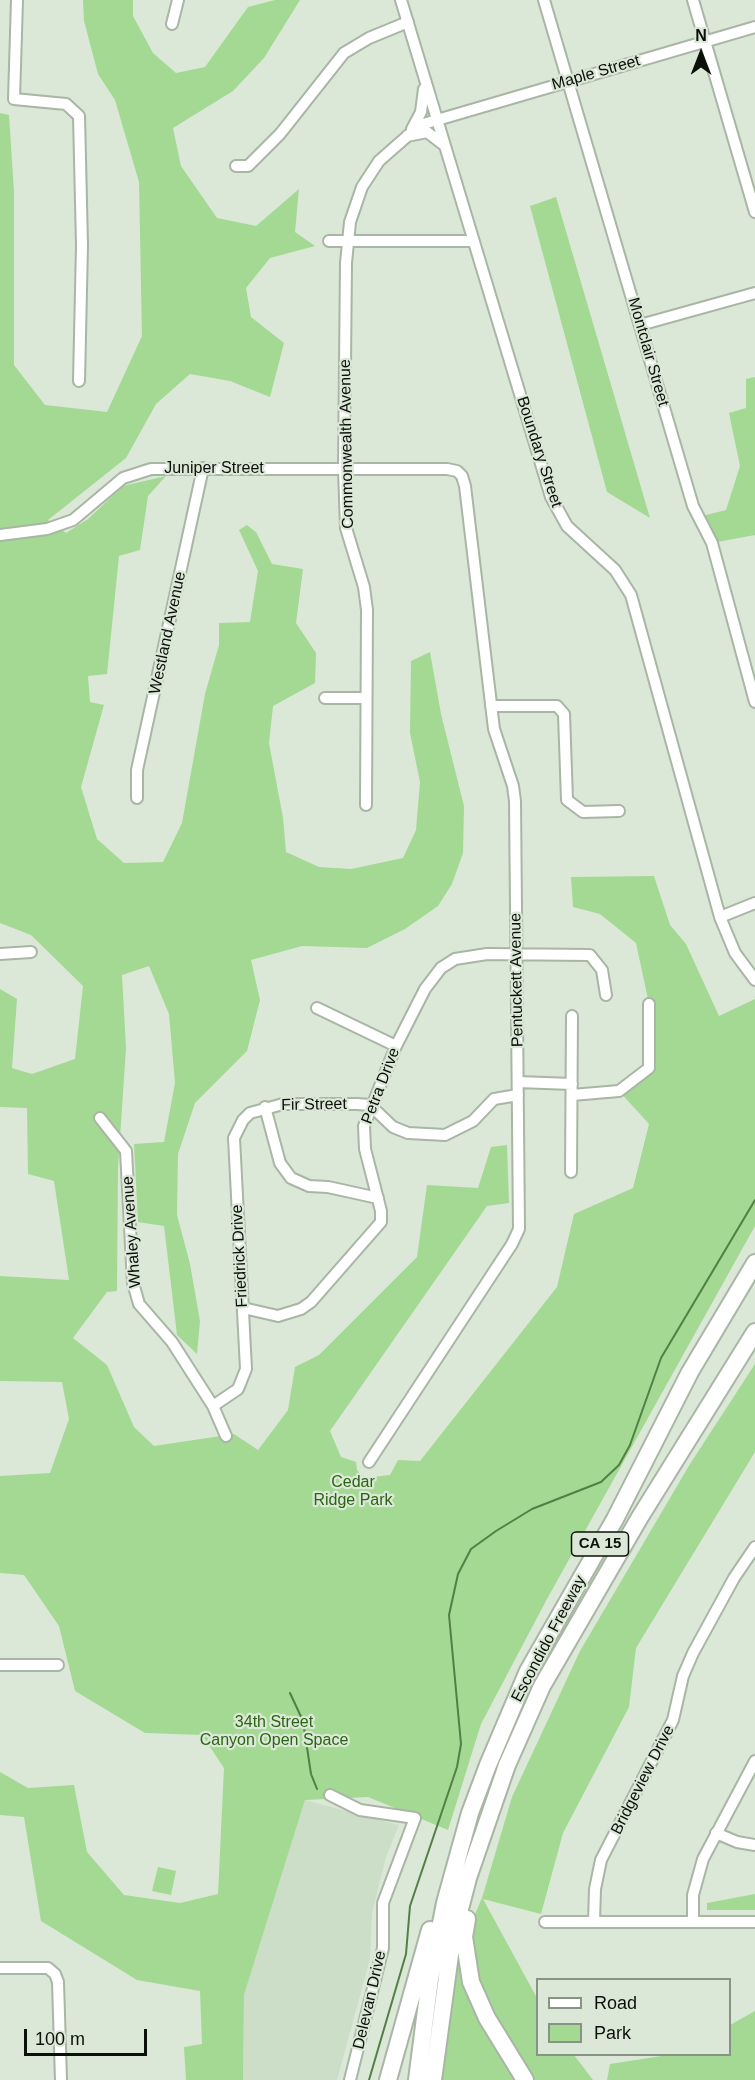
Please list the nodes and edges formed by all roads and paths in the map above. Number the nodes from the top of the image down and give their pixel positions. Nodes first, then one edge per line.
1 (17, 0) edge
2 (178, 0) edge
3 (401, 0) edge
4 (544, 0) edge
5 (693, 0) edge
6 (408, 22) junction
7 (172, 24) dead end
8 (755, 27) edge
9 (705, 41) junction
10 (424, 79) junction
11 (569, 81) junction
12 (436, 119) junction
13 (412, 129) junction
14 (402, 139) junction
15 (444, 146) junction
16 (236, 166) dead end
17 (755, 212) edge
18 (329, 241) dead end
19 (348, 241) junction
20 (473, 241) junction
21 (755, 293) edge
22 (640, 325) junction
23 (79, 381) dead end
24 (203, 468) junction
25 (345, 469) junction
26 (447, 469) joint
27 (0, 535) edge
28 (325, 698) dead end
29 (366, 698) junction
30 (755, 702) edge
31 (491, 706) junction
32 (137, 798) dead end
33 (366, 805) dead end
34 (619, 811) dead end
35 (755, 903) edge
36 (720, 917) junction
37 (31, 952) dead end
38 (0, 954) edge
39 (517, 954) junction
40 (755, 980) edge
41 (606, 995) dead end
42 (649, 1004) dead end
43 (317, 1008) dead end
44 (572, 1016) dead end
45 (396, 1046) junction
46 (518, 1082) junction
47 (572, 1089) junction
48 (518, 1095) junction
49 (370, 1106) junction
50 (265, 1107) junction
51 (100, 1118) dead end
52 (571, 1172) dead end
53 (378, 1198) junction
54 (755, 1263) edge
55 (243, 1308) junction
56 (755, 1332) edge
57 (213, 1406) junction
58 (226, 1436) dead end
59 (369, 1462) dead end
60 (755, 1547) edge
61 (0, 1665) edge
62 (58, 1665) dead end
63 (755, 1761) edge
64 (330, 1795) dead end
65 (470, 1813) junction
66 (489, 1815) junction
67 (716, 1833) junction
68 (755, 1845) edge
69 (545, 1922) dead end
70 (594, 1922) junction
71 (693, 1922) junction
72 (755, 1922) edge
73 (0, 1968) edge
74 (61, 2080) edge
75 (350, 2080) edge
76 (388, 2080) edge
77 (417, 2080) edge
78 (433, 2080) edge
79 (525, 2080) edge

1 - 23 street
2 - 7 street
3 - 6 street, Boundary Street
4 - 11 street, Montclair Street
5 - 9 street
6 - 10 street, Boundary Street
6 - 16 street
8 - 9 street, Maple Street
9 - 11 street, Maple Street
9 - 17 street
10 - 12 street, Boundary Street
10 - 13 street
11 - 12 street, Maple Street
11 - 22 street, Montclair Street
12 - 13 street, Commonwealth Avenue
12 - 15 street, Boundary Street
13 - 14 street, Commonwealth Avenue
14 - 15 street
14 - 19 street, Commonwealth Avenue
15 - 20 street, Boundary Street
18 - 19 street
19 - 20 street
19 - 25 street, Commonwealth Avenue
20 - 36 street, Boundary Street
21 - 22 street
22 - 30 street, Montclair Street
24 - 25 street, Juniper Street
24 - 27 street, Juniper Street
24 - 32 street, Westland Avenue
25 - 26 street, Juniper Street
25 - 29 street, Commonwealth Avenue
26 - 31 street, Pentuckett Avenue
28 - 29 street
29 - 33 street, Commonwealth Avenue
31 - 34 street
31 - 39 street, Pentuckett Avenue
35 - 36 street
36 - 40 street, Boundary Street
37 - 38 street
39 - 41 street, Petra Drive
39 - 45 street, Petra Drive
39 - 46 street, Pentuckett Avenue
42 - 47 street
43 - 45 street
44 - 47 street
45 - 49 street, Petra Drive
46 - 47 street
46 - 48 street, Pentuckett Avenue
47 - 52 street
48 - 49 street, Fir Street
48 - 59 street, Pentuckett Avenue
49 - 50 street, Fir Street
49 - 53 street, Petra Drive
50 - 53 street
50 - 55 street, Friedrick Drive
51 - 57 street, Whaley Avenue
53 - 55 street, Petra Drive
54 - 65 highway, Escondido Freeway / CA 15
55 - 57 street, Friedrick Drive
56 - 66 highway, Escondido Freeway / CA 15
57 - 58 street, Whaley Avenue
60 - 70 street, Bridgeview Drive
61 - 62 street
63 - 67 street
64 - 75 street, Delevan Drive
65 - 76 highway
65 - 77 highway, Escondido Freeway / CA 15
66 - 78 highway, Escondido Freeway / CA 15
66 - 79 highway
67 - 68 street
67 - 71 street
69 - 70 street
70 - 71 street
71 - 72 street
73 - 74 street

